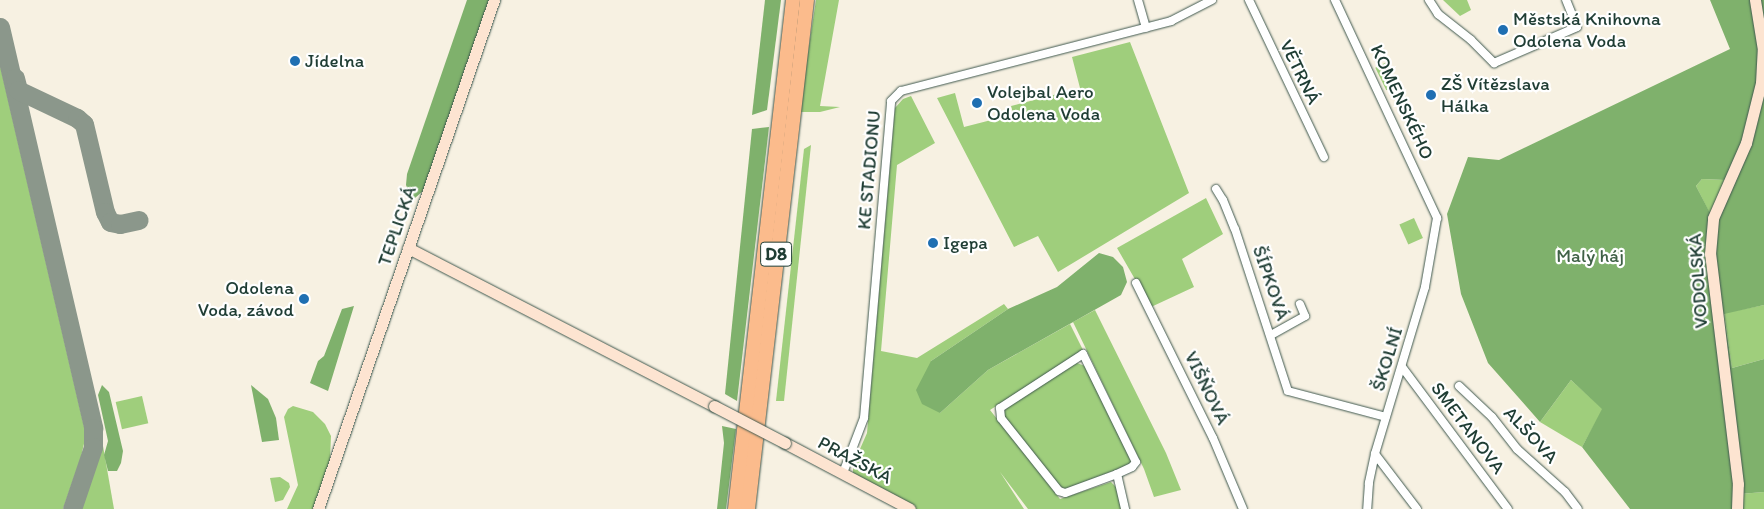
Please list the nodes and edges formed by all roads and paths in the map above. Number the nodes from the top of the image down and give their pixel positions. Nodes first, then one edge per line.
1 (494, 0) edge
2 (793, 0) edge
3 (807, 0) edge
4 (1138, 0) edge
5 (1212, 0) edge
6 (1249, 0) edge
7 (1335, 0) edge
8 (1428, 0) edge
9 (1566, 0) edge
10 (1755, 0) edge
11 (1146, 28) junction
12 (1324, 157) dead end
13 (1216, 189) dead end
14 (1437, 218) joint
15 (408, 248) junction
16 (1136, 283) dead end
17 (1300, 304) dead end
18 (1271, 335) junction
19 (1402, 367) junction
20 (1459, 386) dead end
21 (1386, 417) junction
22 (1376, 454) junction
23 (843, 473) junction
24 (1117, 474) junction
25 (318, 509) edge
26 (735, 509) edge
27 (748, 509) edge
28 (910, 509) edge
29 (1125, 509) edge
30 (1243, 509) edge
31 (1368, 509) edge
32 (1417, 509) edge
33 (1508, 509) edge
34 (1578, 509) edge
35 (1738, 509) edge

1 - 15 street, TEPLICKÁ
2 - 26 highway, D8
3 - 27 highway, D8
4 - 11 street
5 - 11 street, KE STADIONU
6 - 12 street, VĚTRNÁ
7 - 14 street, KOMENSKÉHO
8 - 9 street
10 - 35 street, VODOLSKÁ
11 - 23 street, KE STADIONU
13 - 18 street, ŠÍPKOVÁ
14 - 19 street, ŠKOLNÍ
15 - 23 street, PRAŽSKÁ, bridge
15 - 25 street, TEPLICKÁ
16 - 30 street, VIŠŇOVÁ
17 - 18 street
18 - 21 street, ŠÍPKOVÁ
19 - 21 street, ŠKOLNÍ
19 - 33 street, SMETANOVA
20 - 34 street, ALŠOVA
21 - 22 street, ŠKOLNÍ
22 - 31 street, ŠKOLNÍ
22 - 32 street
23 - 28 street, PRAŽSKÁ
24 - 24 street
24 - 29 street

